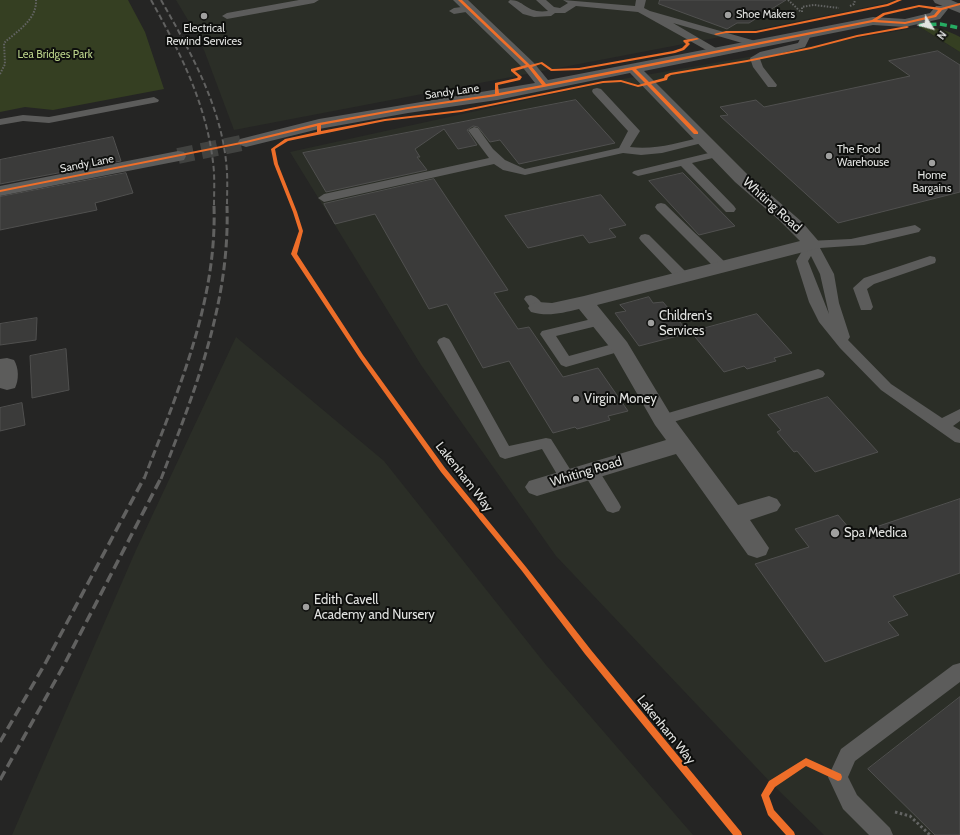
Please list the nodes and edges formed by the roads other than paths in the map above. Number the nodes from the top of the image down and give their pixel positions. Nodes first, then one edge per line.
1 (314, 0) edge
2 (526, 0) edge
3 (541, 0) edge
4 (513, 2) dead end
5 (571, 2) edge
6 (461, 6) edge
7 (948, 6) edge
8 (643, 7) edge
9 (562, 11) junction
10 (551, 13) junction
11 (227, 16) dead end
12 (960, 18) edge
13 (806, 35) junction
14 (756, 44) junction
15 (717, 53) junction
16 (634, 69) junction
17 (772, 84) dead end
18 (546, 86) junction
19 (597, 90) dead end
20 (154, 100) dead end
21 (0, 122) edge
22 (474, 130) dead end
23 (702, 140) junction
24 (246, 142) tunnel mouth
25 (623, 150) junction
26 (717, 154) junction
27 (178, 156) tunnel mouth
28 (495, 160) junction
29 (684, 162) junction
30 (638, 173) dead end
31 (0, 191) edge
32 (324, 198) dead end
33 (661, 207) dead end
34 (730, 209) dead end
35 (915, 229) dead end
36 (645, 238) dead end
37 (812, 244) junction
38 (930, 260) dead end
39 (722, 267) junction
40 (683, 277) junction
41 (584, 302) junction
42 (535, 304) dead end
43 (866, 307) dead end
44 (600, 321) junction
45 (444, 342) dead end
46 (845, 346) junction
47 (620, 347) junction
48 (818, 374) dead end
49 (960, 414) edge
50 (663, 420) junction
51 (943, 425) junction
52 (960, 438) edge
53 (681, 444) junction
54 (590, 470) junction
55 (567, 477) junction
56 (537, 487) dead end
57 (769, 505) dead end
58 (613, 508) dead end
59 (734, 515) junction
60 (757, 548) dead end
61 (960, 671) edge
62 (883, 835) edge

1 - 11 lane
2 - 10 lane
3 - 9 lane
4 - 10 lane
5 - 8 lane
5 - 9 lane
6 - 18 street
7 - 12 street
7 - 13 street, Sandy Lane
8 - 14 lane
8 - 15 lane
9 - 10 lane
13 - 14 street, Sandy Lane
13 - 17 lane
14 - 15 street, Sandy Lane
15 - 16 street, Sandy Lane
16 - 18 street, Sandy Lane
16 - 23 street, Whiting Road
18 - 24 street, Sandy Lane
19 - 25 lane
20 - 21 lane
22 - 28 lane
23 - 25 lane
23 - 26 street, Whiting Road
25 - 28 lane
26 - 29 lane
26 - 37 street, Whiting Road
27 - 31 street, Sandy Lane
28 - 32 lane
29 - 30 lane
29 - 34 lane
33 - 39 lane
35 - 37 lane
36 - 40 lane
37 - 39 street, Whiting Road
37 - 46 lane
37 - 46 lane
38 - 43 lane
39 - 40 street, Whiting Road
40 - 41 street, Whiting Road
41 - 42 street, Whiting Road
41 - 44 street
44 - 47 street
44 - 47 lane
45 - 55 lane
46 - 51 lane
47 - 50 street
48 - 50 lane
49 - 51 lane
50 - 53 street
51 - 52 lane
53 - 54 street, Whiting Road
53 - 59 street
54 - 55 street, Whiting Road
54 - 58 lane
55 - 56 street, Whiting Road
57 - 59 street
59 - 60 street
61 - 62 lane

